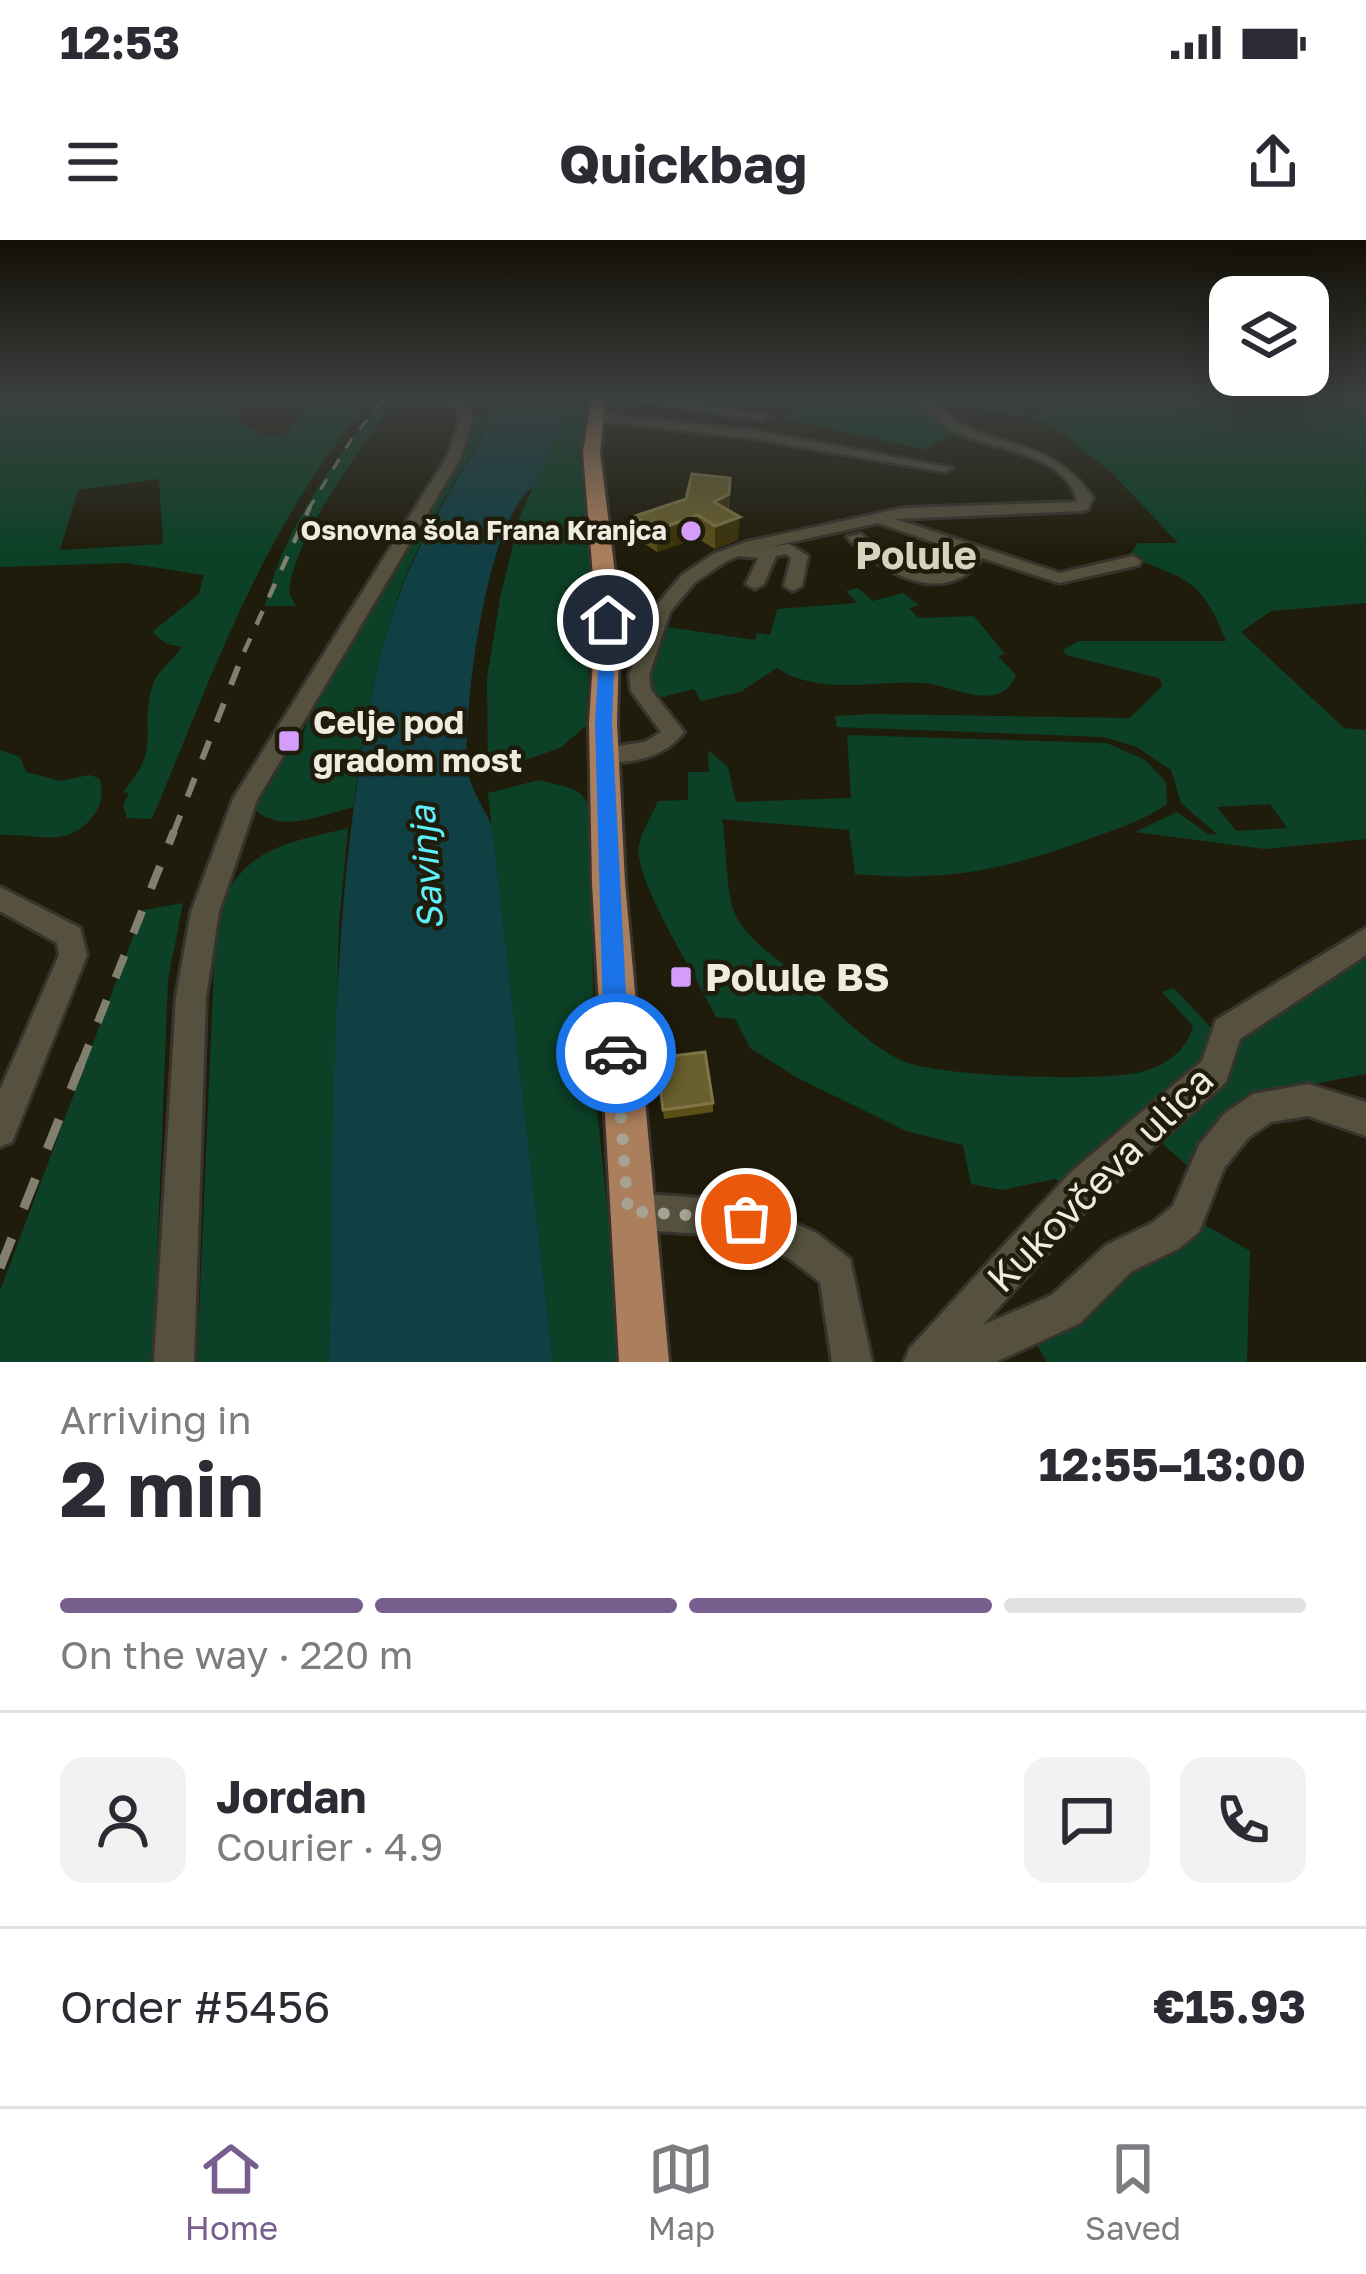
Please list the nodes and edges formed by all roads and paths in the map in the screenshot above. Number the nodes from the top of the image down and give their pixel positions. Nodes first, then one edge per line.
1 (456, 449) edge
2 (588, 449) edge
3 (839, 449) edge
4 (1019, 449) edge
5 (945, 468) dead end
6 (876, 520) junction
7 (855, 537) dead end
8 (978, 551) junction
9 (769, 552) junction
10 (1133, 561) dead end
11 (688, 579) junction
12 (755, 584) dead end
13 (793, 586) dead end
14 (606, 755) junction
15 (0, 898) edge
16 (1366, 940) edge
17 (1366, 1120) edge
18 (0, 1130) edge
19 (628, 1211) junction
20 (936, 1351) edge
21 (174, 1362) edge
22 (644, 1362) edge
23 (852, 1362) edge

1 - 21 street
2 - 14 main road
3 - 5 street
4 - 6 street
6 - 8 street
6 - 11 street
7 - 8 street
8 - 10 street
9 - 11 street
9 - 12 street
9 - 13 street
11 - 14 street
14 - 19 main road
15 - 18 street
16 - 20 street, Kukovčeva ulica
17 - 20 street, Kukovčeva ulica
19 - 22 main road
19 - 23 street

